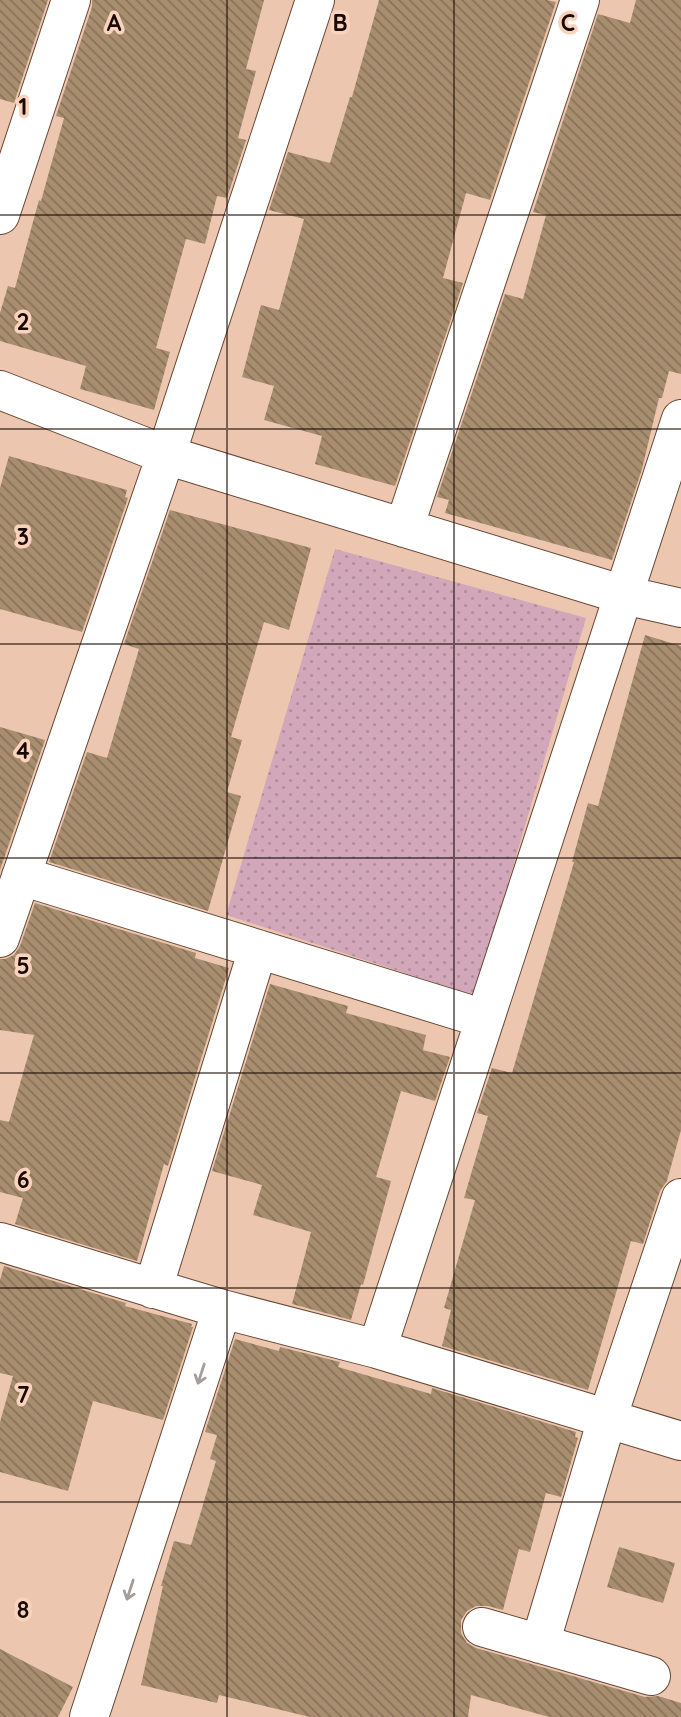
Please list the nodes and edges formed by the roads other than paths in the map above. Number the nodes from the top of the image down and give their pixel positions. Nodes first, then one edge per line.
1 (71, 0) edge
2 (316, 0) edge
3 (580, 0) edge
4 (0, 215) edge
5 (0, 390) edge
6 (681, 419) edge
7 (166, 455) junction
8 (404, 528) junction
9 (624, 595) junction
10 (681, 608) edge
11 (21, 876) junction
12 (0, 938) edge
13 (258, 949) junction
14 (485, 1019) junction
15 (681, 1198) edge
16 (0, 1242) edge
17 (153, 1289) junction
18 (222, 1309) junction
19 (377, 1349) junction
20 (607, 1419) junction
21 (681, 1441) edge
22 (482, 1627) dead end
23 (540, 1644) junction
24 (651, 1676) dead end
25 (89, 1717) edge

1 - 4 street
2 - 7 street
3 - 8 street
5 - 7 street
6 - 9 street
7 - 8 street
7 - 11 street
8 - 9 street
9 - 10 street
9 - 14 street
11 - 12 street
11 - 13 street
13 - 14 street
13 - 17 street
14 - 19 street
15 - 20 street
16 - 17 street
17 - 18 street
18 - 19 street
18 -> 25 street
19 - 20 street
20 - 21 street
20 - 23 street
22 - 23 street
23 - 24 street

